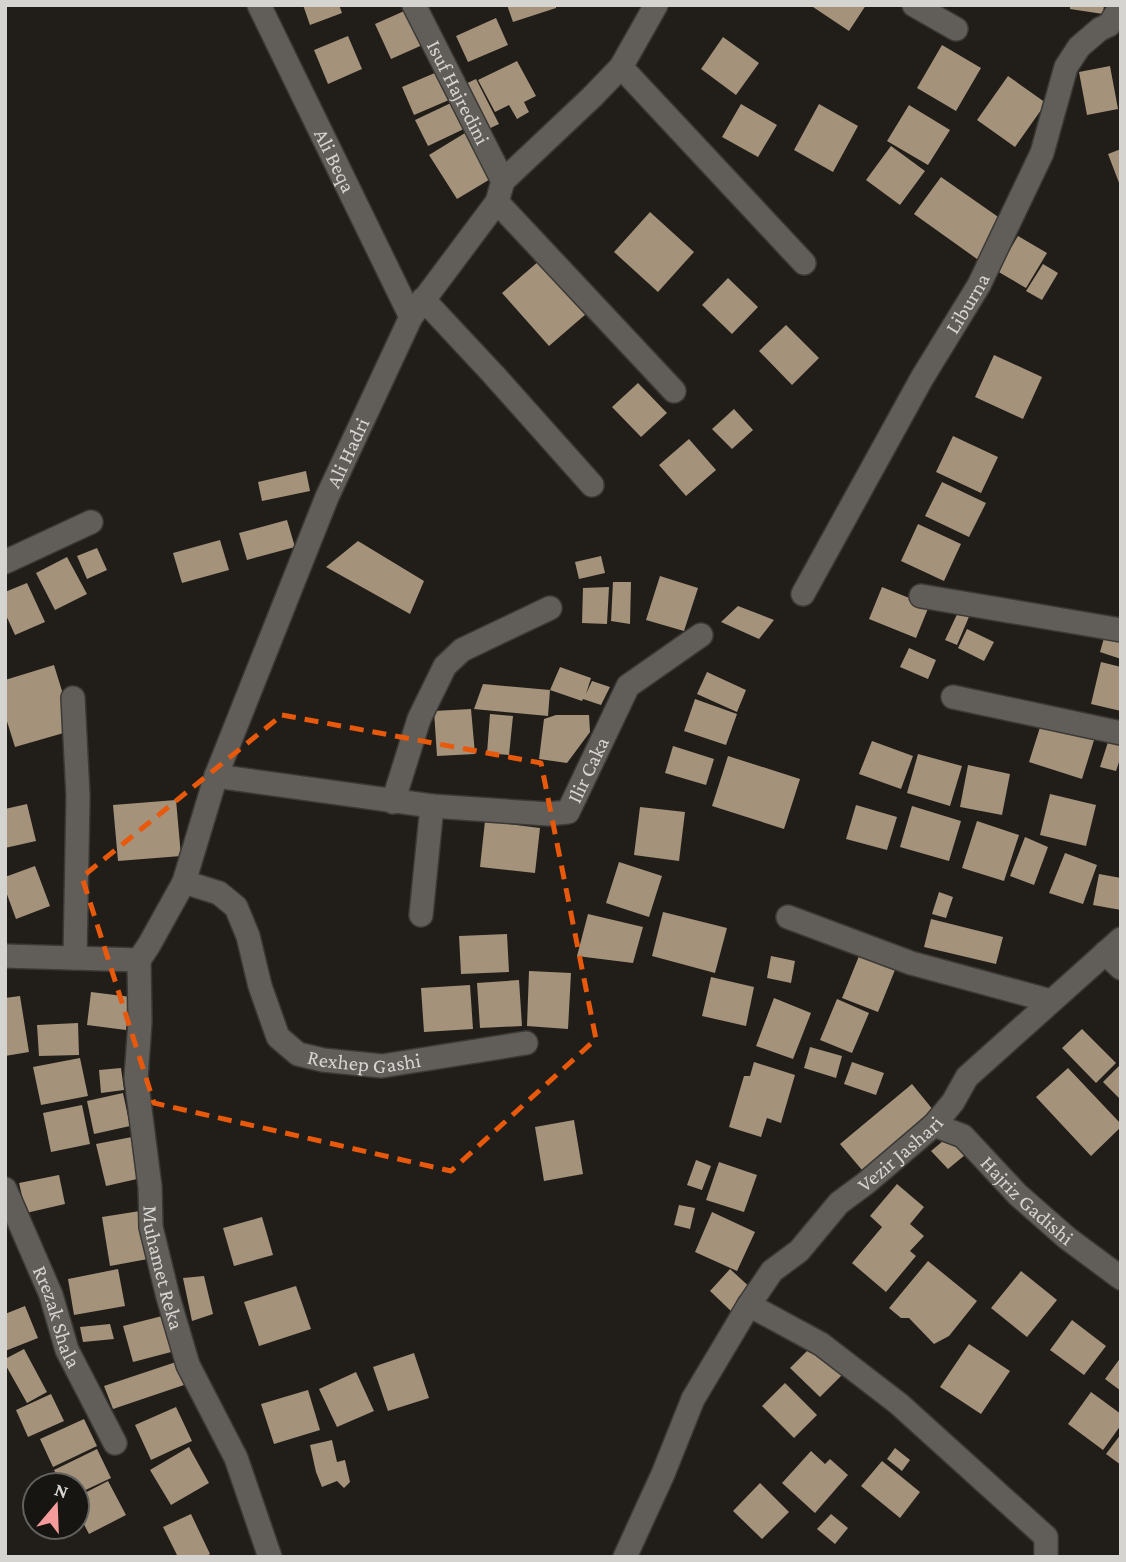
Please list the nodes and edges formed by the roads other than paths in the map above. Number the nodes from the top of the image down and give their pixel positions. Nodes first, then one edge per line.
1 (259, 5) edge
2 (414, 5) edge
3 (656, 5) edge
4 (914, 5) edge
5 (1119, 12) edge
6 (956, 29) dead end
7 (621, 67) junction
8 (500, 191) junction
9 (804, 263) dead end
10 (417, 308) junction
11 (674, 391) dead end
12 (592, 485) dead end
13 (91, 522) dead end
14 (5, 562) edge
15 (803, 594) dead end
16 (921, 596) dead end
17 (550, 608) dead end
18 (1121, 630) edge
19 (701, 635) dead end
20 (953, 697) dead end
21 (74, 698) dead end
22 (1121, 733) edge
23 (216, 776) junction
24 (393, 802) junction
25 (432, 806) junction
26 (184, 882) junction
27 (421, 915) dead end
28 (788, 917) dead end
29 (1116, 953) edge
30 (5, 956) edge
31 (75, 958) junction
32 (139, 960) junction
33 (1051, 1001) junction
34 (526, 1042) dead end
35 (934, 1125) junction
36 (5, 1189) edge
37 (1121, 1278) edge
38 (749, 1304) junction
39 (115, 1443) dead end
40 (270, 1557) edge
41 (625, 1557) edge
42 (1046, 1557) edge

1 - 10 street, Ali Beqa
2 - 8 street, Isuf Hajredini
3 - 7 street, Ali Hadri
4 - 6 street
5 - 15 street, Liburna
7 - 8 street, Ali Hadri
7 - 9 street
8 - 10 street, Ali Hadri
8 - 11 street, Isuf Hajredini
10 - 12 street, Ali Beqa
10 - 23 street, Ali Hadri
13 - 14 street
16 - 18 street
17 - 24 street
19 - 25 street, Ilir Caka
20 - 22 street
21 - 31 street
23 - 24 street, Ilir Caka
23 - 26 street, Ali Hadri
24 - 25 street, Ilir Caka
25 - 27 street
26 - 32 street, Ali Hadri
26 - 34 street, Rexhep Gashi
28 - 33 street
29 - 33 street, Vezir Jashari
30 - 31 street
31 - 32 street
32 - 40 street, Muhamet Reka
33 - 35 street, Vezir Jashari
35 - 37 street, Hajriz Gadishi
35 - 38 street, Vezir Jashari
36 - 39 street, Rrezak Shala
38 - 41 street, Vezir Jashari
38 - 42 street

